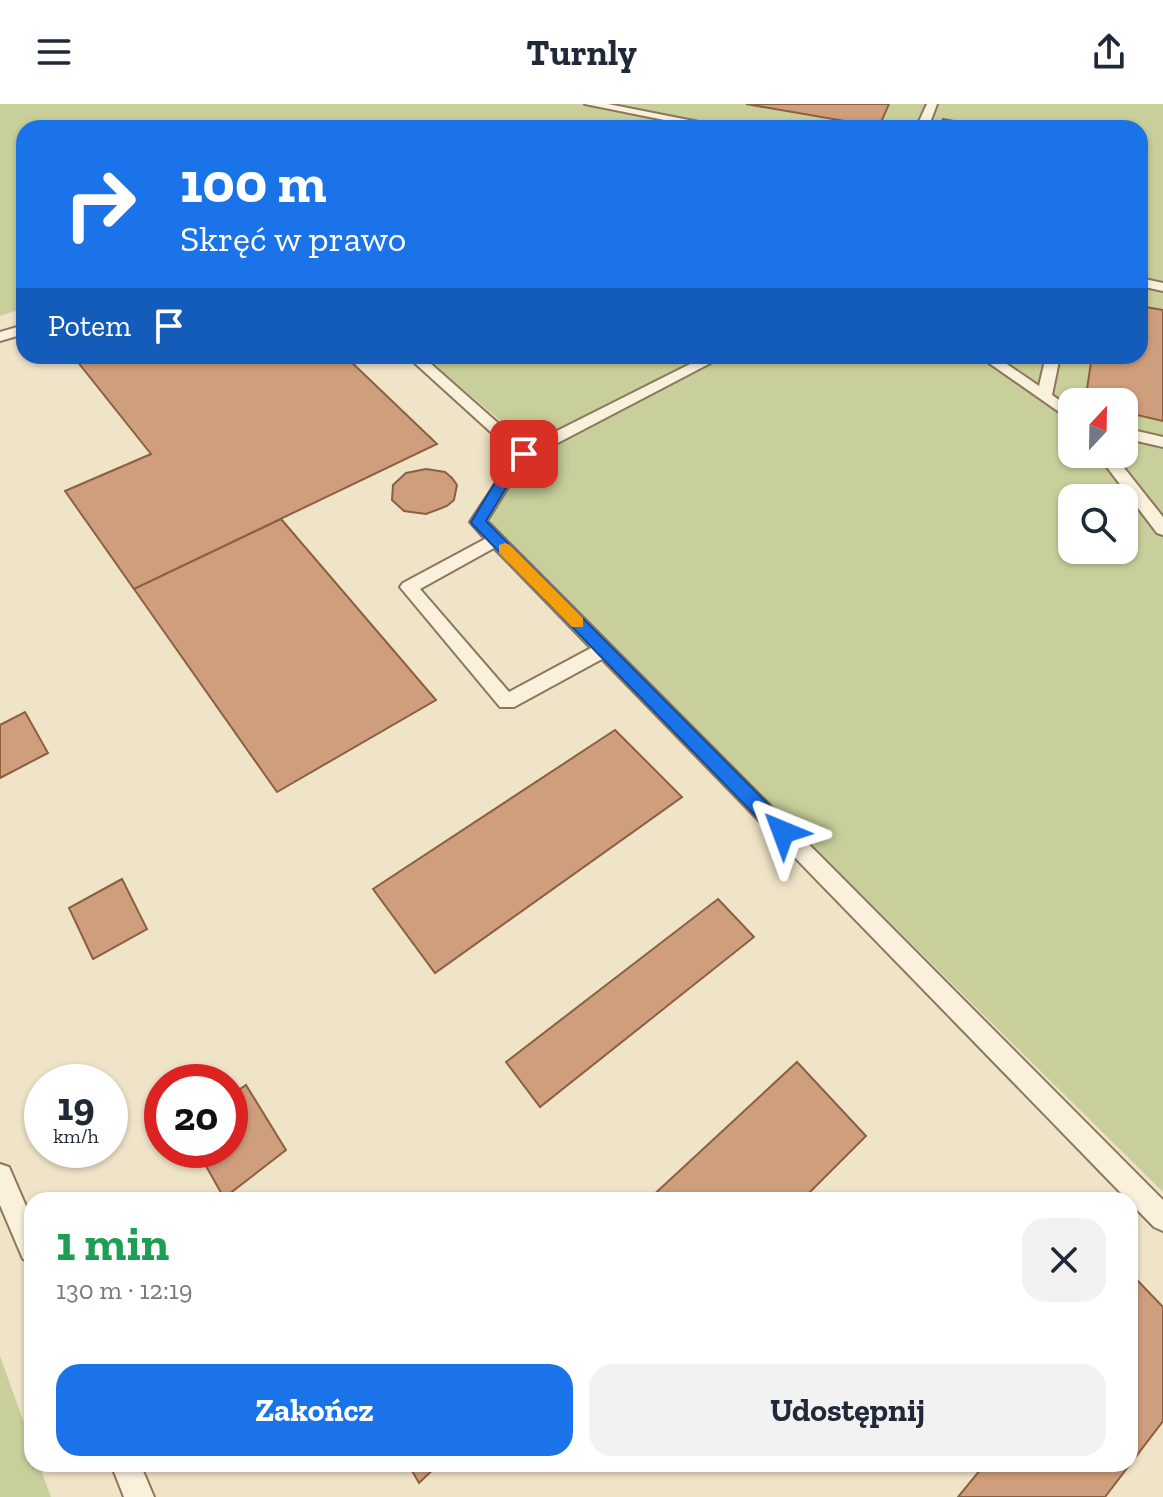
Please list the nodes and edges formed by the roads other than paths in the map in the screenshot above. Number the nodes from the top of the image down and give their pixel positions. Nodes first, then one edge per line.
1 (590, 104) edge
2 (679, 120) edge
3 (423, 364) edge
4 (701, 364) edge
5 (997, 364) edge
6 (1051, 364) edge
7 (1044, 397) junction
8 (1058, 406) edge
9 (1138, 436) edge
10 (1163, 442) edge
11 (524, 454) junction
12 (1116, 468) edge
13 (1163, 529) edge
14 (496, 540) junction
15 (604, 650) junction
16 (0, 1176) edge
17 (1137, 1192) edge
18 (1138, 1193) edge
19 (1163, 1218) edge
20 (24, 1232) edge
21 (128, 1472) edge
22 (139, 1497) edge

1 - 2 lane
3 - 11 lane
4 - 11 lane
5 - 7 lane
6 - 7 lane
7 - 8 lane
9 - 10 lane
11 - 14 lane
12 - 13 lane
14 - 15 lane
14 - 15 lane
15 - 17 lane
16 - 20 lane
18 - 19 lane
21 - 22 lane

